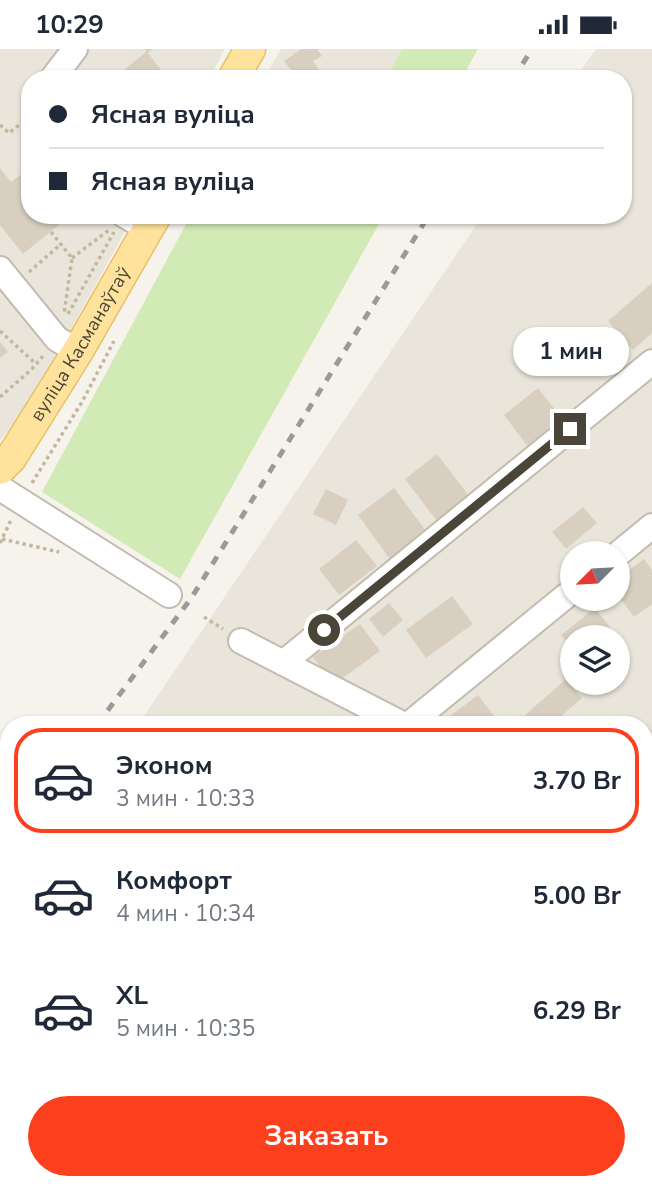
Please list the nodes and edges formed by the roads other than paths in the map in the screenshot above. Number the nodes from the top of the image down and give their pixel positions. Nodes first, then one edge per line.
1 (75, 49) edge
2 (250, 49) edge
3 (59, 70) edge
4 (238, 70) edge
5 (139, 224) edge
6 (7, 274) edge
7 (65, 339) junction
8 (652, 362) edge
9 (0, 469) edge
10 (0, 488) edge
11 (652, 526) edge
12 (630, 544) edge
13 (169, 595) dead end
14 (560, 601) edge
15 (241, 641) dead end
16 (282, 663) junction
17 (388, 716) edge
18 (417, 716) edge

1 - 3 street
2 - 4 main road
5 - 7 main road, вуліца Касманаўтаў
6 - 7 street
7 - 9 main road, вуліца Касманаўтаў
8 - 16 street
10 - 13 street
11 - 12 street
14 - 18 street
15 - 16 street
16 - 17 street

